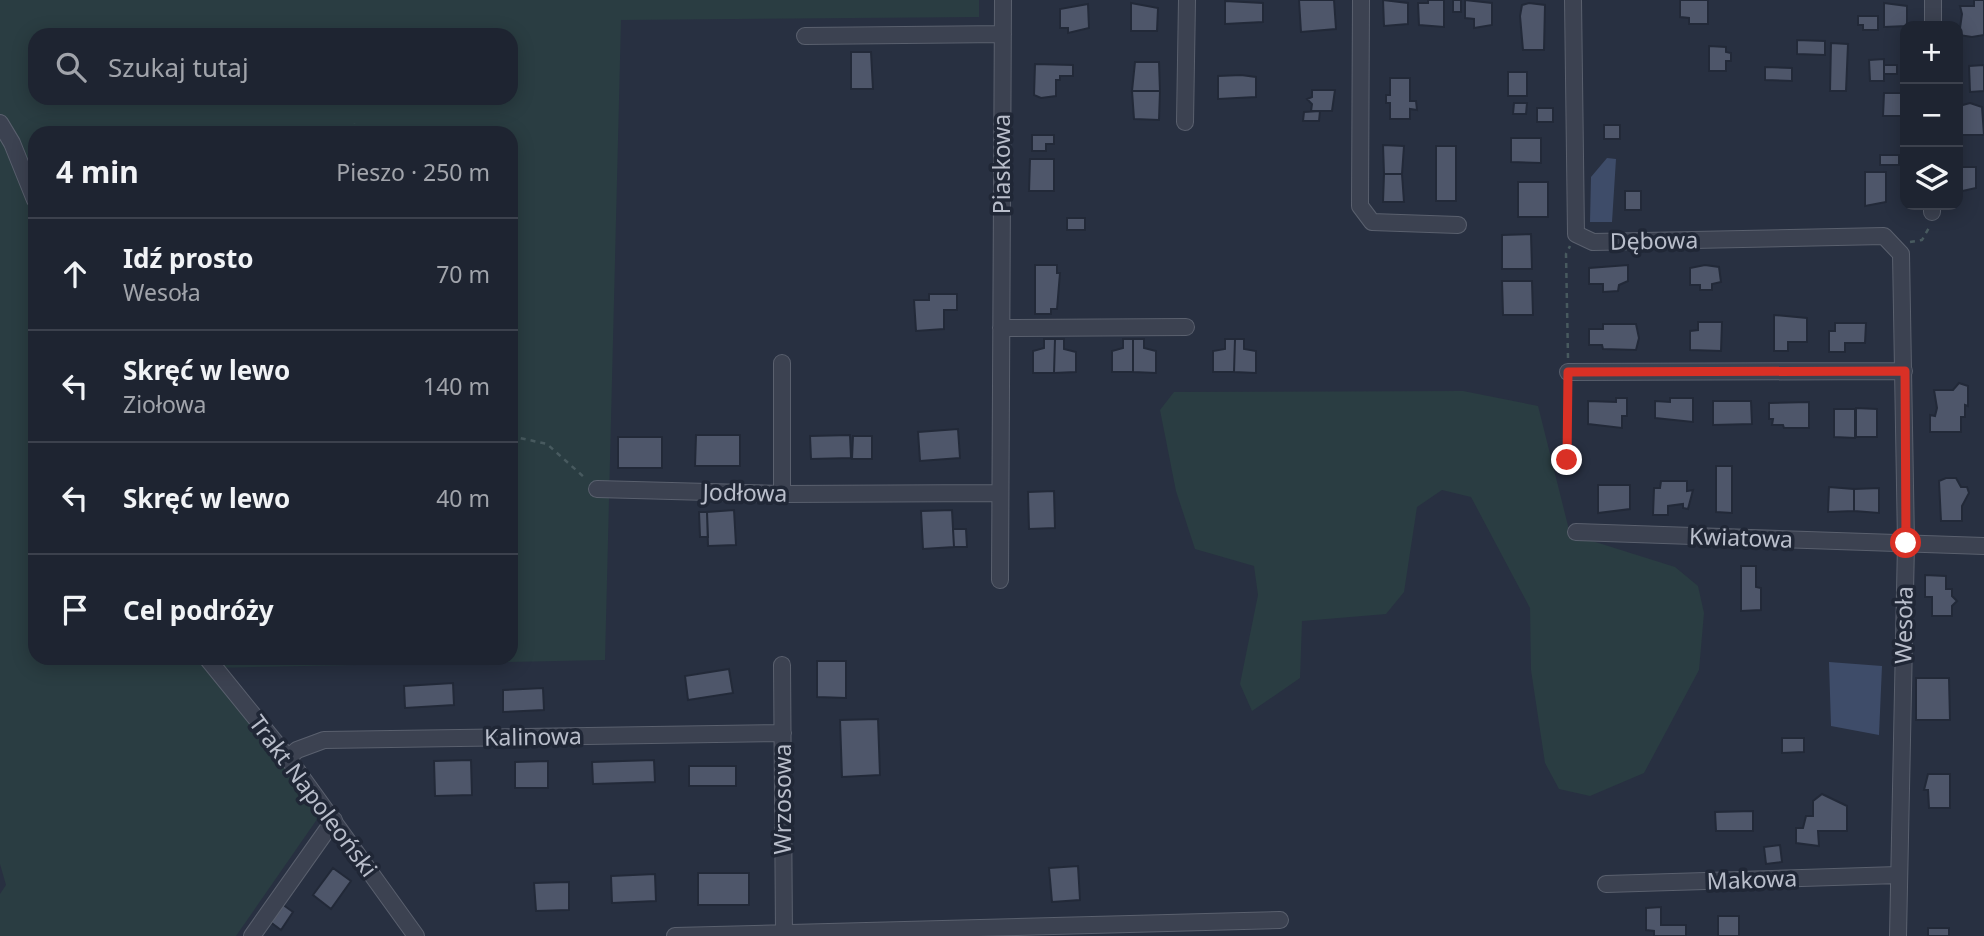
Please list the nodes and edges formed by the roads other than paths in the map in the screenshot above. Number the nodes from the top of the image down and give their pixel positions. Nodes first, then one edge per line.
1 (1003, 0) edge
2 (1187, 0) edge
3 (1361, 0) edge
4 (1573, 0) edge
5 (1933, 0) edge
6 (1933, 21) edge
7 (1003, 34) junction
8 (805, 36) dead end
9 (1185, 122) dead end
10 (0, 123) edge
11 (28, 183) edge
12 (1458, 225) dead end
13 (1901, 254) joint
14 (1186, 327) dead end
15 (1000, 328) junction
16 (782, 363) dead end
17 (1905, 371) junction
18 (1568, 372) road end
19 (597, 489) road end
20 (782, 494) junction
21 (998, 494) junction
22 (1576, 532) dead end
23 (1906, 543) junction
24 (1984, 546) edge
25 (1000, 580) dead end
26 (213, 665) edge
27 (782, 665) dead end
28 (783, 733) junction
29 (288, 758) junction
30 (334, 820) junction
31 (1898, 876) junction
32 (1606, 884) dead end
33 (1280, 920) dead end
34 (784, 934) junction
35 (252, 936) edge
36 (416, 936) edge
37 (676, 936) edge
38 (1898, 936) edge

1 - 7 street, Piaskowa
2 - 9 street
3 - 12 street
4 - 13 street, Dębowa
5 - 6 street
7 - 8 street
7 - 15 street, Piaskowa
10 - 11 street
13 - 17 street, Wesoła
14 - 15 street
15 - 21 street, Piaskowa
16 - 20 street
17 - 18 street
17 - 23 street, Wesoła
19 - 20 street, Jodłowa
20 - 21 street, Jodłowa
21 - 25 street, Piaskowa
22 - 23 street, Kwiatowa
23 - 24 street, Kwiatowa
23 - 31 street, Wesoła
26 - 29 street, Trakt Napoleoński
27 - 28 street, Wrzosowa
28 - 29 street, Kalinowa
28 - 34 street, Wrzosowa
29 - 30 street, Trakt Napoleoński
30 - 35 street
30 - 36 street, Trakt Napoleoński
31 - 32 street, Makowa
31 - 38 street, Wesoła
33 - 34 street
34 - 37 street

